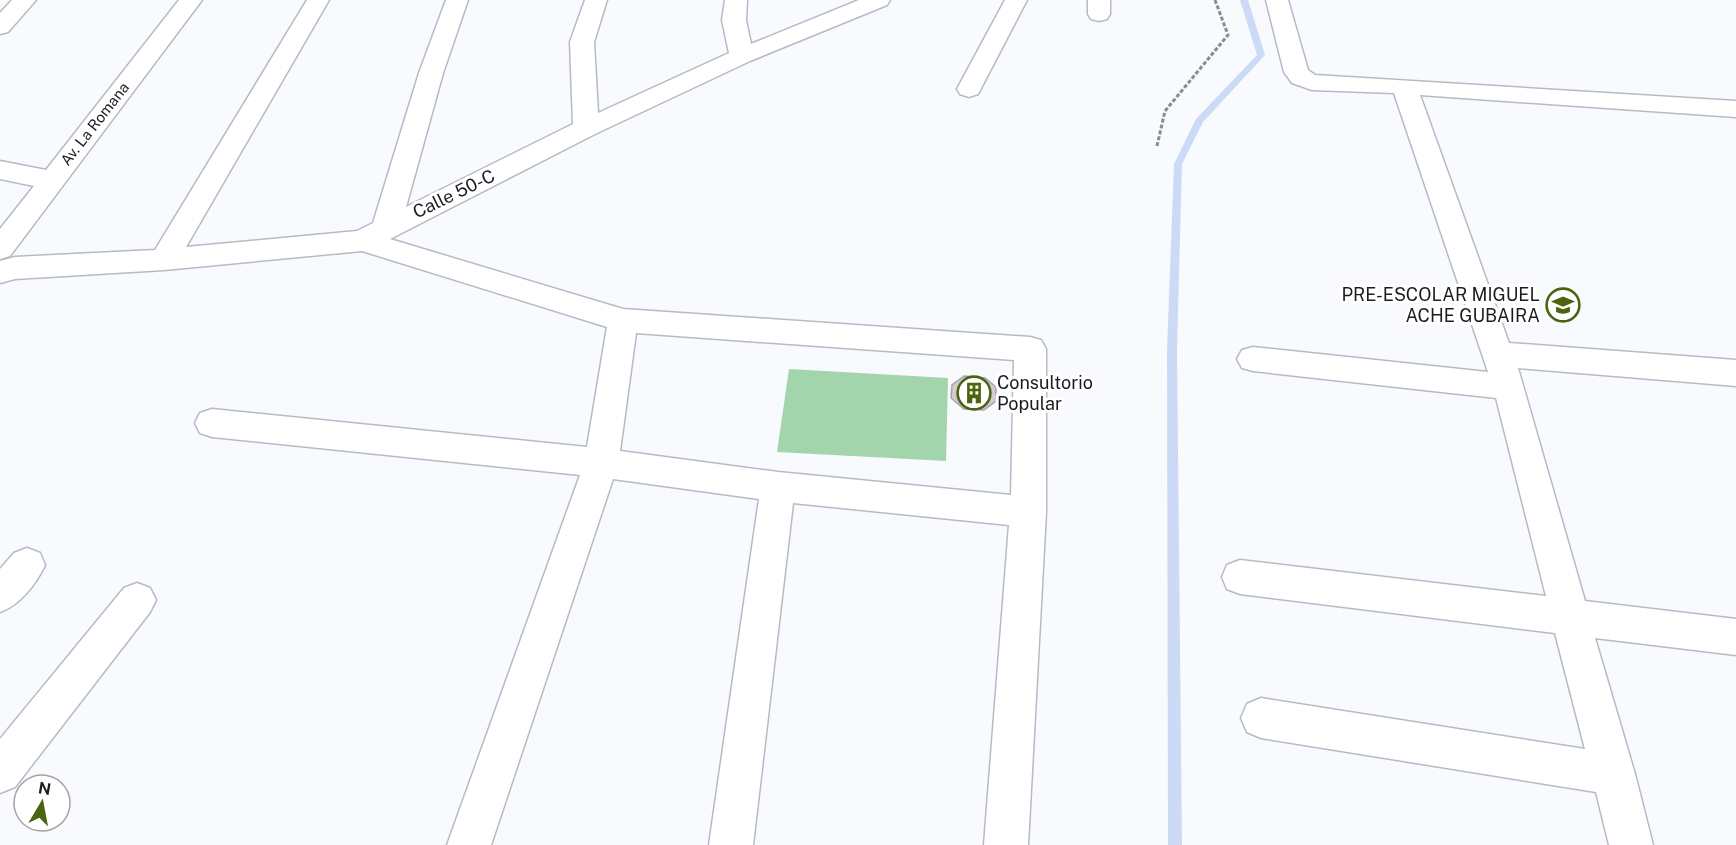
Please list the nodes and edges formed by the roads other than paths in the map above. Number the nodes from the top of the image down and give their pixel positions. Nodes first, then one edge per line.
1 (25, 0) edge
2 (191, 0) edge
3 (318, 0) edge
4 (457, 0) edge
5 (596, 0) edge
6 (736, 0) edge
7 (879, 0) edge
8 (1016, 0) edge
9 (1276, 0) edge
10 (0, 27) edge
11 (742, 56) junction
12 (1404, 86) junction
13 (969, 89) dead end
14 (1736, 109) edge
15 (586, 128) junction
16 (0, 171) edge
17 (52, 180) junction
18 (374, 234) junction
19 (0, 249) edge
20 (164, 260) junction
21 (0, 272) edge
22 (623, 321) junction
23 (1497, 354) junction
24 (1253, 359) dead end
25 (1736, 373) edge
26 (1509, 387) junction
27 (212, 423) dead end
28 (601, 463) junction
29 (778, 487) junction
30 (1028, 512) junction
31 (27, 565) dead end
32 (1240, 577) dead end
33 (0, 595) edge
34 (137, 600) dead end
35 (1572, 616) junction
36 (1736, 637) edge
37 (1261, 718) dead end
38 (0, 772) edge
39 (1614, 774) junction
40 (469, 845) edge
41 (731, 845) edge
42 (1006, 845) edge
43 (1631, 845) edge

1 - 10 street
2 - 17 street, Av. La Romana
3 - 20 street
4 - 18 street
5 - 15 street
6 - 11 street
7 - 11 street, Calle 50-C
8 - 13 street
9 - 12 street
11 - 15 street, Calle 50-C
12 - 14 street
12 - 23 street
15 - 18 street, Calle 50-C
16 - 17 street
17 - 19 street, Av. La Romana
18 - 20 street, Calle 50-C
18 - 22 street
20 - 21 street, Calle 50-C
22 - 28 street
22 - 30 street
23 - 25 street
23 - 26 street
24 - 26 street
26 - 35 street
27 - 28 street
28 - 29 street
28 - 40 street
29 - 30 street
29 - 41 street
30 - 42 street
31 - 33 street
32 - 35 street
34 - 38 street
35 - 36 street
35 - 39 street
37 - 39 street
39 - 43 street

